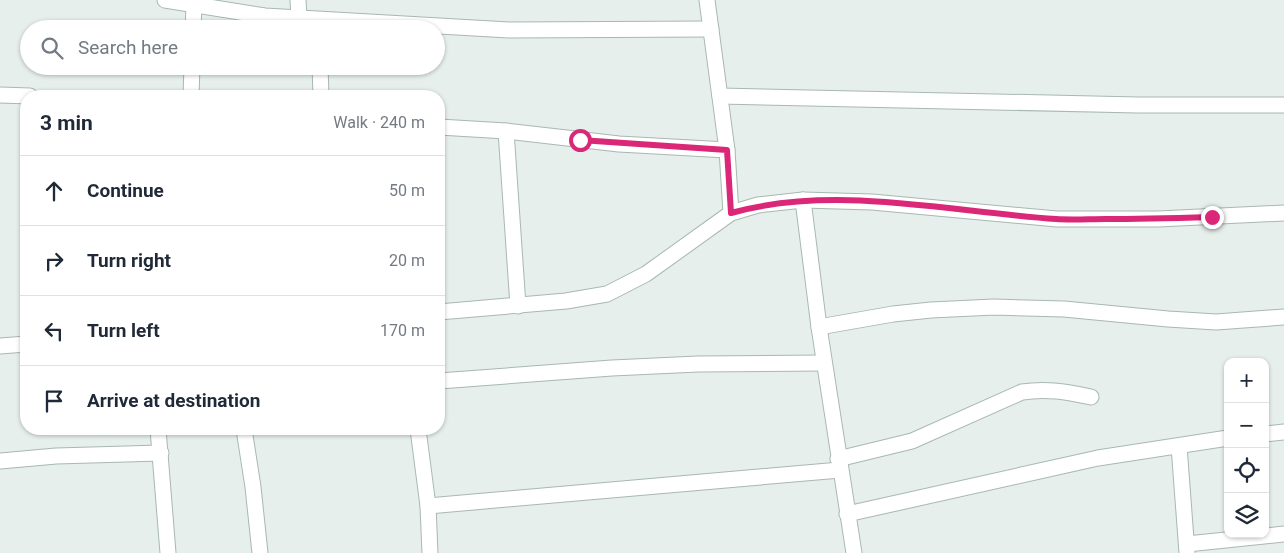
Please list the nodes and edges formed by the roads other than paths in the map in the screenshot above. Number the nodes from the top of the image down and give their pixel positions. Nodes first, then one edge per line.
1 (165, 0) edge
2 (298, 0) edge
3 (707, 0) edge
4 (194, 5) junction
5 (300, 18) junction
6 (193, 20) edge
7 (306, 20) edge
8 (445, 28) edge
9 (711, 29) junction
10 (192, 75) edge
11 (320, 75) edge
12 (191, 90) edge
13 (321, 90) edge
14 (0, 95) edge
15 (20, 96) edge
16 (720, 96) junction
17 (1284, 106) edge
18 (445, 127) edge
19 (506, 131) junction
20 (727, 150) junction
21 (803, 200) junction
22 (731, 213) junction
23 (1284, 213) edge
24 (518, 306) junction
25 (445, 312) edge
26 (1284, 317) edge
27 (819, 327) junction
28 (20, 344) edge
29 (0, 346) edge
30 (824, 363) junction
31 (445, 381) edge
32 (1091, 397) dead end
33 (1284, 432) edge
34 (1269, 434) edge
35 (159, 435) edge
36 (245, 435) edge
37 (419, 435) edge
38 (1224, 439) edge
39 (1179, 446) junction
40 (161, 453) junction
41 (0, 461) edge
42 (839, 464) junction
43 (428, 506) junction
44 (847, 514) junction
45 (1284, 534) edge
46 (1187, 548) edge
47 (168, 553) edge
48 (260, 553) edge
49 (430, 553) edge
50 (854, 553) edge

1 - 4 street
2 - 5 street
3 - 9 street
4 - 5 street
4 - 6 street
5 - 7 street
8 - 9 street
9 - 16 street
10 - 12 street
11 - 13 street
14 - 15 street
16 - 17 street
16 - 20 street
18 - 19 street
19 - 20 street
19 - 24 street
20 - 22 street
21 - 22 street
21 - 23 street
21 - 27 street
22 - 24 street
24 - 25 street
26 - 27 street
27 - 30 street
28 - 29 street
30 - 31 street
30 - 42 street
32 - 42 street
33 - 34 street
35 - 40 street
36 - 48 street
37 - 43 street
38 - 39 street
39 - 44 street
39 - 46 street
40 - 41 street
40 - 47 street
42 - 43 street
42 - 44 street
43 - 49 street
44 - 50 street
45 - 46 street

